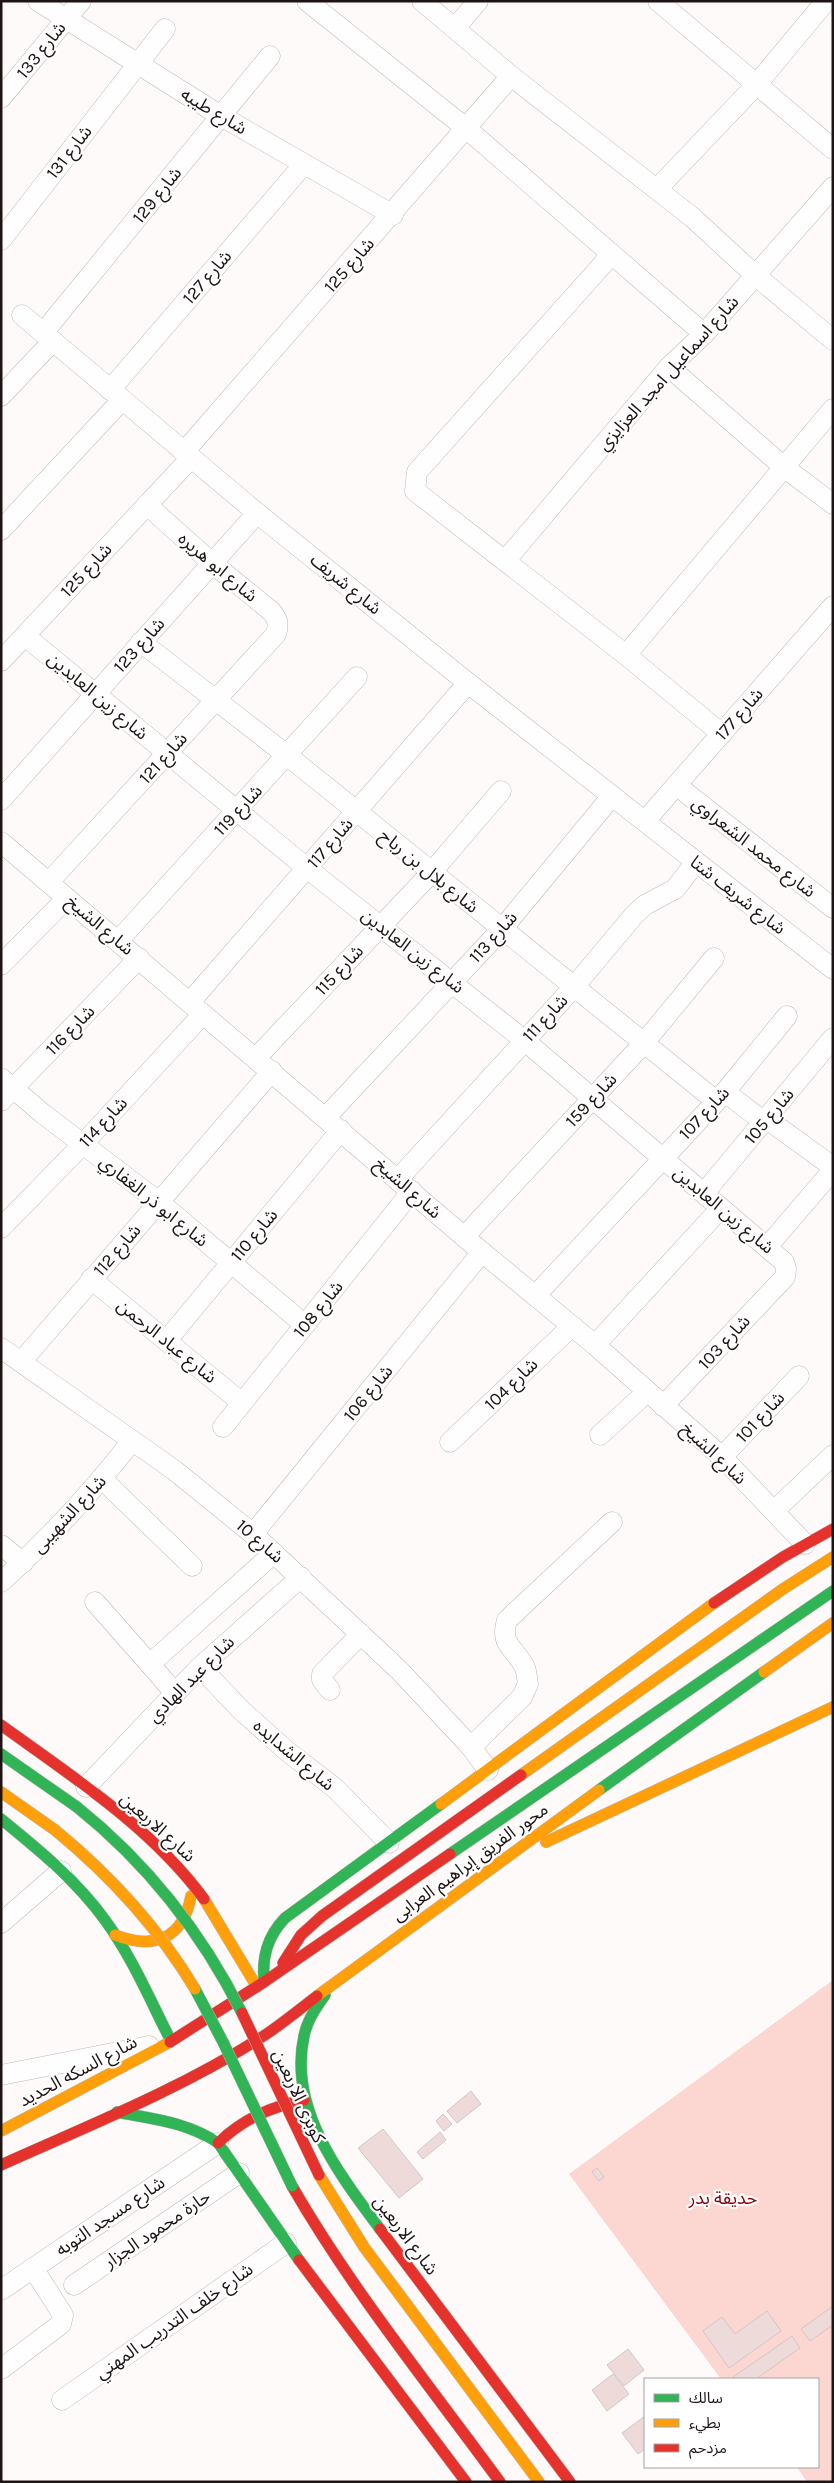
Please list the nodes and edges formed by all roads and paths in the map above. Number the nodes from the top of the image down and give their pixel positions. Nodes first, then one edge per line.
1 (38, 1) edge
2 (81, 1) edge
3 (306, 1) edge
4 (422, 1) edge
5 (478, 1) edge
6 (658, 1) edge
7 (826, 1) edge
8 (66, 19) junction
9 (455, 28) junction
10 (166, 29) dead end
11 (270, 56) dead end
12 (137, 64) junction
13 (511, 76) junction
14 (757, 84) junction
15 (1, 98) edge
16 (221, 116) junction
17 (467, 129) junction
18 (833, 149) edge
19 (304, 164) junction
20 (833, 187) edge
21 (657, 190) junction
22 (393, 215) junction
23 (1, 240) edge
24 (612, 254) junction
25 (756, 276) junction
26 (22, 315) dead end
27 (704, 334) junction
28 (48, 337) junction
29 (833, 340) edge
30 (669, 367) junction
31 (116, 395) junction
32 (1, 396) edge
33 (833, 409) edge
34 (187, 455) junction
35 (785, 468) junction
36 (833, 504) edge
37 (147, 505) junction
38 (257, 513) junction
39 (1, 530) edge
40 (505, 561) junction
41 (213, 564) junction
42 (833, 606) edge
43 (276, 634) joint
44 (25, 636) junction
45 (141, 642) junction
46 (626, 655) junction
47 (1, 661) edge
48 (357, 677) dead end
49 (468, 683) junction
50 (95, 694) junction
51 (216, 700) junction
52 (722, 734) junction
53 (167, 753) junction
54 (288, 756) junction
55 (676, 785) junction
56 (501, 791) dead end
57 (612, 796) junction
58 (1, 800) edge
59 (237, 811) junction
60 (356, 813) junction
61 (645, 820) junction
62 (1, 842) edge
63 (696, 862) junction
64 (308, 869) junction
65 (431, 873) junction
66 (49, 882) junction
67 (67, 898) junction
68 (833, 908) edge
69 (380, 926) junction
70 (502, 929) junction
71 (118, 941) junction
72 (139, 958) junction
73 (714, 958) dead end
74 (1, 965) edge
75 (833, 969) edge
76 (452, 982) junction
77 (573, 988) junction
78 (197, 1008) junction
79 (787, 1016) dead end
80 (833, 1038) edge
81 (524, 1040) junction
82 (643, 1044) junction
83 (256, 1058) junction
84 (272, 1071) junction
85 (5, 1089) edge
86 (720, 1096) junction
87 (593, 1098) junction
88 (766, 1121) junction
89 (334, 1124) junction
90 (83, 1144) junction
91 (662, 1158) junction
92 (833, 1168) edge
93 (405, 1186) junction
94 (704, 1193) junction
95 (159, 1202) junction
96 (721, 1208) junction
97 (1, 1228) edge
98 (464, 1236) junction
99 (766, 1247) junction
100 (482, 1252) junction
101 (230, 1263) junction
102 (785, 1277) joint
103 (91, 1279) junction
104 (535, 1296) junction
105 (305, 1325) junction
106 (572, 1326) junction
107 (166, 1340) junction
108 (595, 1344) junction
109 (1, 1348) edge
110 (21, 1362) junction
111 (799, 1376) dead end
112 (647, 1392) junction
113 (242, 1403) junction
114 (663, 1406) junction
115 (223, 1427) dead end
116 (600, 1435) dead end
117 (132, 1441) junction
118 (450, 1442) dead end
119 (833, 1455) edge
120 (722, 1457) junction
121 (102, 1479) junction
122 (774, 1511) junction
123 (612, 1522) dead end
124 (833, 1530) edge
125 (253, 1534) junction
126 (1, 1544) edge
127 (805, 1544) junction
128 (274, 1553) junction
129 (833, 1557) edge
130 (23, 1563) junction
131 (192, 1566) dead end
132 (301, 1578) junction
133 (1, 1582) edge
134 (833, 1591) edge
135 (95, 1602) dead end
136 (833, 1623) edge
137 (361, 1634) junction
138 (150, 1664) junction
139 (200, 1666) junction
140 (330, 1690) dead end
141 (175, 1693) junction
142 (833, 1708) edge
143 (1, 1725) edge
144 (471, 1746) junction
145 (1, 1754) edge
146 (488, 1770) junction
147 (86, 1787) junction
148 (1, 1792) edge
149 (1, 1819) edge
150 (389, 1843) junction
151 (503, 1859) junction
152 (61, 1871) junction
153 (189, 1879) junction
154 (1, 1923) edge
155 (115, 1935) junction
156 (280, 1972) junction
157 (333, 1984) junction
158 (260, 1985) junction
159 (170, 2041) junction
160 (1, 2075) edge
161 (304, 2100) junction
162 (117, 2112) junction
163 (1, 2131) edge
164 (218, 2142) junction
165 (1, 2165) edge
166 (239, 2173) junction
167 (286, 2243) junction
168 (33, 2268) junction
169 (74, 2285) dead end
170 (1, 2290) edge
171 (1, 2369) edge
172 (62, 2400) dead end
173 (466, 2482) edge
174 (500, 2482) edge
175 (539, 2482) edge
176 (570, 2482) edge

1 - 8 street, شارع طيبه
2 - 8 street, شارع 133
3 - 17 street
4 - 9 street
5 - 9 street
6 - 14 street
7 - 14 street
8 - 12 street, شارع طيبه
8 - 15 street, شارع 133
9 - 13 street
10 - 12 street, شارع 131
11 - 16 street, شارع 129
12 - 16 street, شارع طيبه
12 - 23 street, شارع 131
13 - 17 street, شارع 125
13 - 21 street
14 - 18 street
14 - 21 street
16 - 19 street, شارع طيبه
16 - 28 street, شارع 129
17 - 22 street, شارع 125
17 - 24 street
19 - 22 street, شارع طيبه
19 - 31 street, شارع 127
20 - 25 street, شارع اسماعيل امجد العزايزي
21 - 25 street
22 - 34 street, شارع 125
24 - 27 street
24 - 40 street
25 - 27 street, شارع اسماعيل امجد العزايزي
25 - 29 street
26 - 28 street
27 - 30 street, شارع اسماعيل امجد العزايزي
28 - 31 street, شارع شريف
28 - 32 street, شارع 129
30 - 35 street
30 - 40 street, شارع اسماعيل امجد العزايزي
31 - 34 street, شارع شريف
31 - 39 street, شارع 127
33 - 35 street
34 - 37 street, شارع 125
34 - 38 street, شارع شريف
35 - 36 street
35 - 46 street
37 - 41 street, شارع ابو هريره
37 - 44 street, شارع 125
38 - 41 street, شارع 123
38 - 49 street, شارع شريف
40 - 46 street
41 - 43 street, شارع ابو هريره
41 - 45 street, شارع 123
42 - 52 street, شارع 177
43 - 51 street, شارع 121
44 - 47 street, شارع 125
44 - 50 street, شارع زين العابدين
45 - 50 street, شارع 123
45 - 51 street, شارع بلال بن رباح
46 - 52 street
48 - 54 street, شارع 119
49 - 57 street, شارع شريف
49 - 60 street, شارع 117
50 - 53 street, شارع زين العابدين
50 - 58 street, شارع 123
51 - 53 street, شارع 121
51 - 54 street, شارع بلال بن رباح
52 - 55 street, شارع 177
53 - 59 street, شارع زين العابدين
53 - 66 street, شارع 121
54 - 59 street, شارع 119
54 - 60 street, شارع بلال بن رباح
55 - 61 street, شارع 177
55 - 68 street, شارع محمد الشعراوي
56 - 65 street, شارع 115
57 - 61 street, شارع شريف
57 - 70 street, شارع 113
59 - 64 street, شارع زين العابدين
59 - 71 street, شارع 119
60 - 64 street, شارع 117
60 - 65 street, شارع بلال بن رباح
61 - 63 street, شارع شريف شتا
62 - 66 street, شارع الشيخ
63 - 75 street, شارع شريف شتا
63 - 77 street, شارع 111
64 - 69 street, شارع زين العابدين
64 - 78 street, شارع 117
65 - 69 street, شارع 115
65 - 70 street, شارع بلال بن رباح
66 - 67 street, شارع الشيخ
67 - 71 street, شارع الشيخ
67 - 74 street
69 - 76 street, شارع زين العابدين
69 - 83 street, شارع 115
70 - 76 street, شارع 113
70 - 77 street, شارع بلال بن رباح
71 - 72 street, شارع الشيخ
72 - 78 street, شارع الشيخ
72 - 85 street, شارع 116
73 - 82 street, شارع 159
76 - 81 street, شارع زين العابدين
76 - 89 street, شارع 113
77 - 81 street, شارع 111
77 - 82 street, شارع بلال بن رباح
78 - 83 street, شارع الشيخ
78 - 90 street, شارع 114
79 - 86 street, شارع 107
80 - 88 street, شارع 105
81 - 87 street, شارع زين العابدين
81 - 93 street, شارع 111
82 - 86 street, شارع بلال بن رباح
82 - 87 street, شارع 159
83 - 84 street, شارع الشيخ
84 - 89 street, شارع الشيخ
84 - 95 street, شارع 112
85 - 90 street, شارع ابو ذر الغفاري
86 - 88 street, شارع بلال بن رباح
86 - 91 street, شارع 107
87 - 91 street, شارع زين العابدين
87 - 98 street, شارع 159
88 - 92 street, شارع بلال بن رباح
88 - 94 street, شارع 105
89 - 93 street, شارع الشيخ
89 - 101 street, شارع 110
90 - 95 street, شارع ابو ذر الغفاري
90 - 97 street, شارع 114
91 - 94 street, شارع زين العابدين
91 - 104 street, شارع 107
92 - 99 street
93 - 98 street, شارع الشيخ
93 - 105 street, شارع 108
94 - 96 street, شارع زين العابدين
95 - 101 street, شارع ابو ذر الغفاري
95 - 103 street, شارع 112
96 - 99 street, شارع زين العابدين
96 - 108 street
98 - 100 street, شارع الشيخ
99 - 102 street, شارع زين العابدين
100 - 104 street, شارع الشيخ
100 - 125 street, شارع 106
101 - 105 street, شارع ابو ذر الغفاري
101 - 107 street, شارع 110
102 - 114 street, شارع 103
103 - 107 street, شارع عباد الرحمن
103 - 110 street, شارع 112
104 - 106 street, شارع الشيخ
105 - 113 street, شارع 108
106 - 108 street, شارع الشيخ
106 - 118 street, شارع 104
107 - 113 street, شارع عباد الرحمن
108 - 112 street, شارع الشيخ
109 - 110 street, شارع 10
110 - 117 street, شارع 10
111 - 120 street, شارع 101
112 - 114 street, شارع الشيخ
112 - 116 street
113 - 115 street, شارع 108
114 - 120 street, شارع الشيخ
117 - 121 street, شارع الشهيبى
117 - 125 street, شارع 10
119 - 122 street
120 - 122 street, شارع الشيخ
121 - 130 street, شارع الشهيبى
121 - 131 street
122 - 127 street, شارع الشيخ
123 - 144 street
124 - 127 street
125 - 128 street, شارع 10
126 - 130 street
127 - 146 street
128 - 132 street, شارع 10
128 - 138 street
129 - 156 street
130 - 133 street, شارع الشهيبى
132 - 137 street, شارع 10
132 - 139 street, شارع عبد الهادي
134 - 156 street, محور الفريق إبراهيم العرابى
135 - 138 street
136 - 151 street, محور الفريق إبراهيم العرابى
137 - 140 street
137 - 144 street, شارع 10
138 - 141 street
139 - 141 street, شارع عبد الهادي
139 - 150 street, شارع الشدايده
141 - 147 street, شارع عبد الهادي
142 - 151 street
143 - 147 street, شارع الاربعين
144 - 146 street, شارع 10
145 - 175 street, كوبرى الاربعين, bridge
146 - 150 street
147 - 153 street, شارع الاربعين
148 - 174 street, bridge
149 - 152 street
150 - 158 street
151 - 157 street, محور الفريق إبراهيم العرابى
152 - 154 street
152 - 155 street
153 - 155 street
153 - 158 street, شارع الاربعين
155 - 159 street
156 - 158 street, محور الفريق إبراهيم العرابى
157 - 161 street, شارع الاربعين
157 - 162 street, محور الفريق إبراهيم العرابى
158 - 159 street, محور الفريق إبراهيم العرابى
159 - 160 street
159 - 163 street, شارع السكه الحديد
161 - 164 street
161 - 176 street, شارع الاربعين
162 - 164 street
162 - 165 street, محور الفريق إبراهيم العرابى
164 - 166 street
164 - 168 street, شارع مسجد التوبه
166 - 167 street
166 - 169 street, حارة محمود الجزار
167 - 172 street, شارع خلف التدريب المهني
167 - 173 street
168 - 170 street, شارع مسجد التوبه
168 - 171 street

